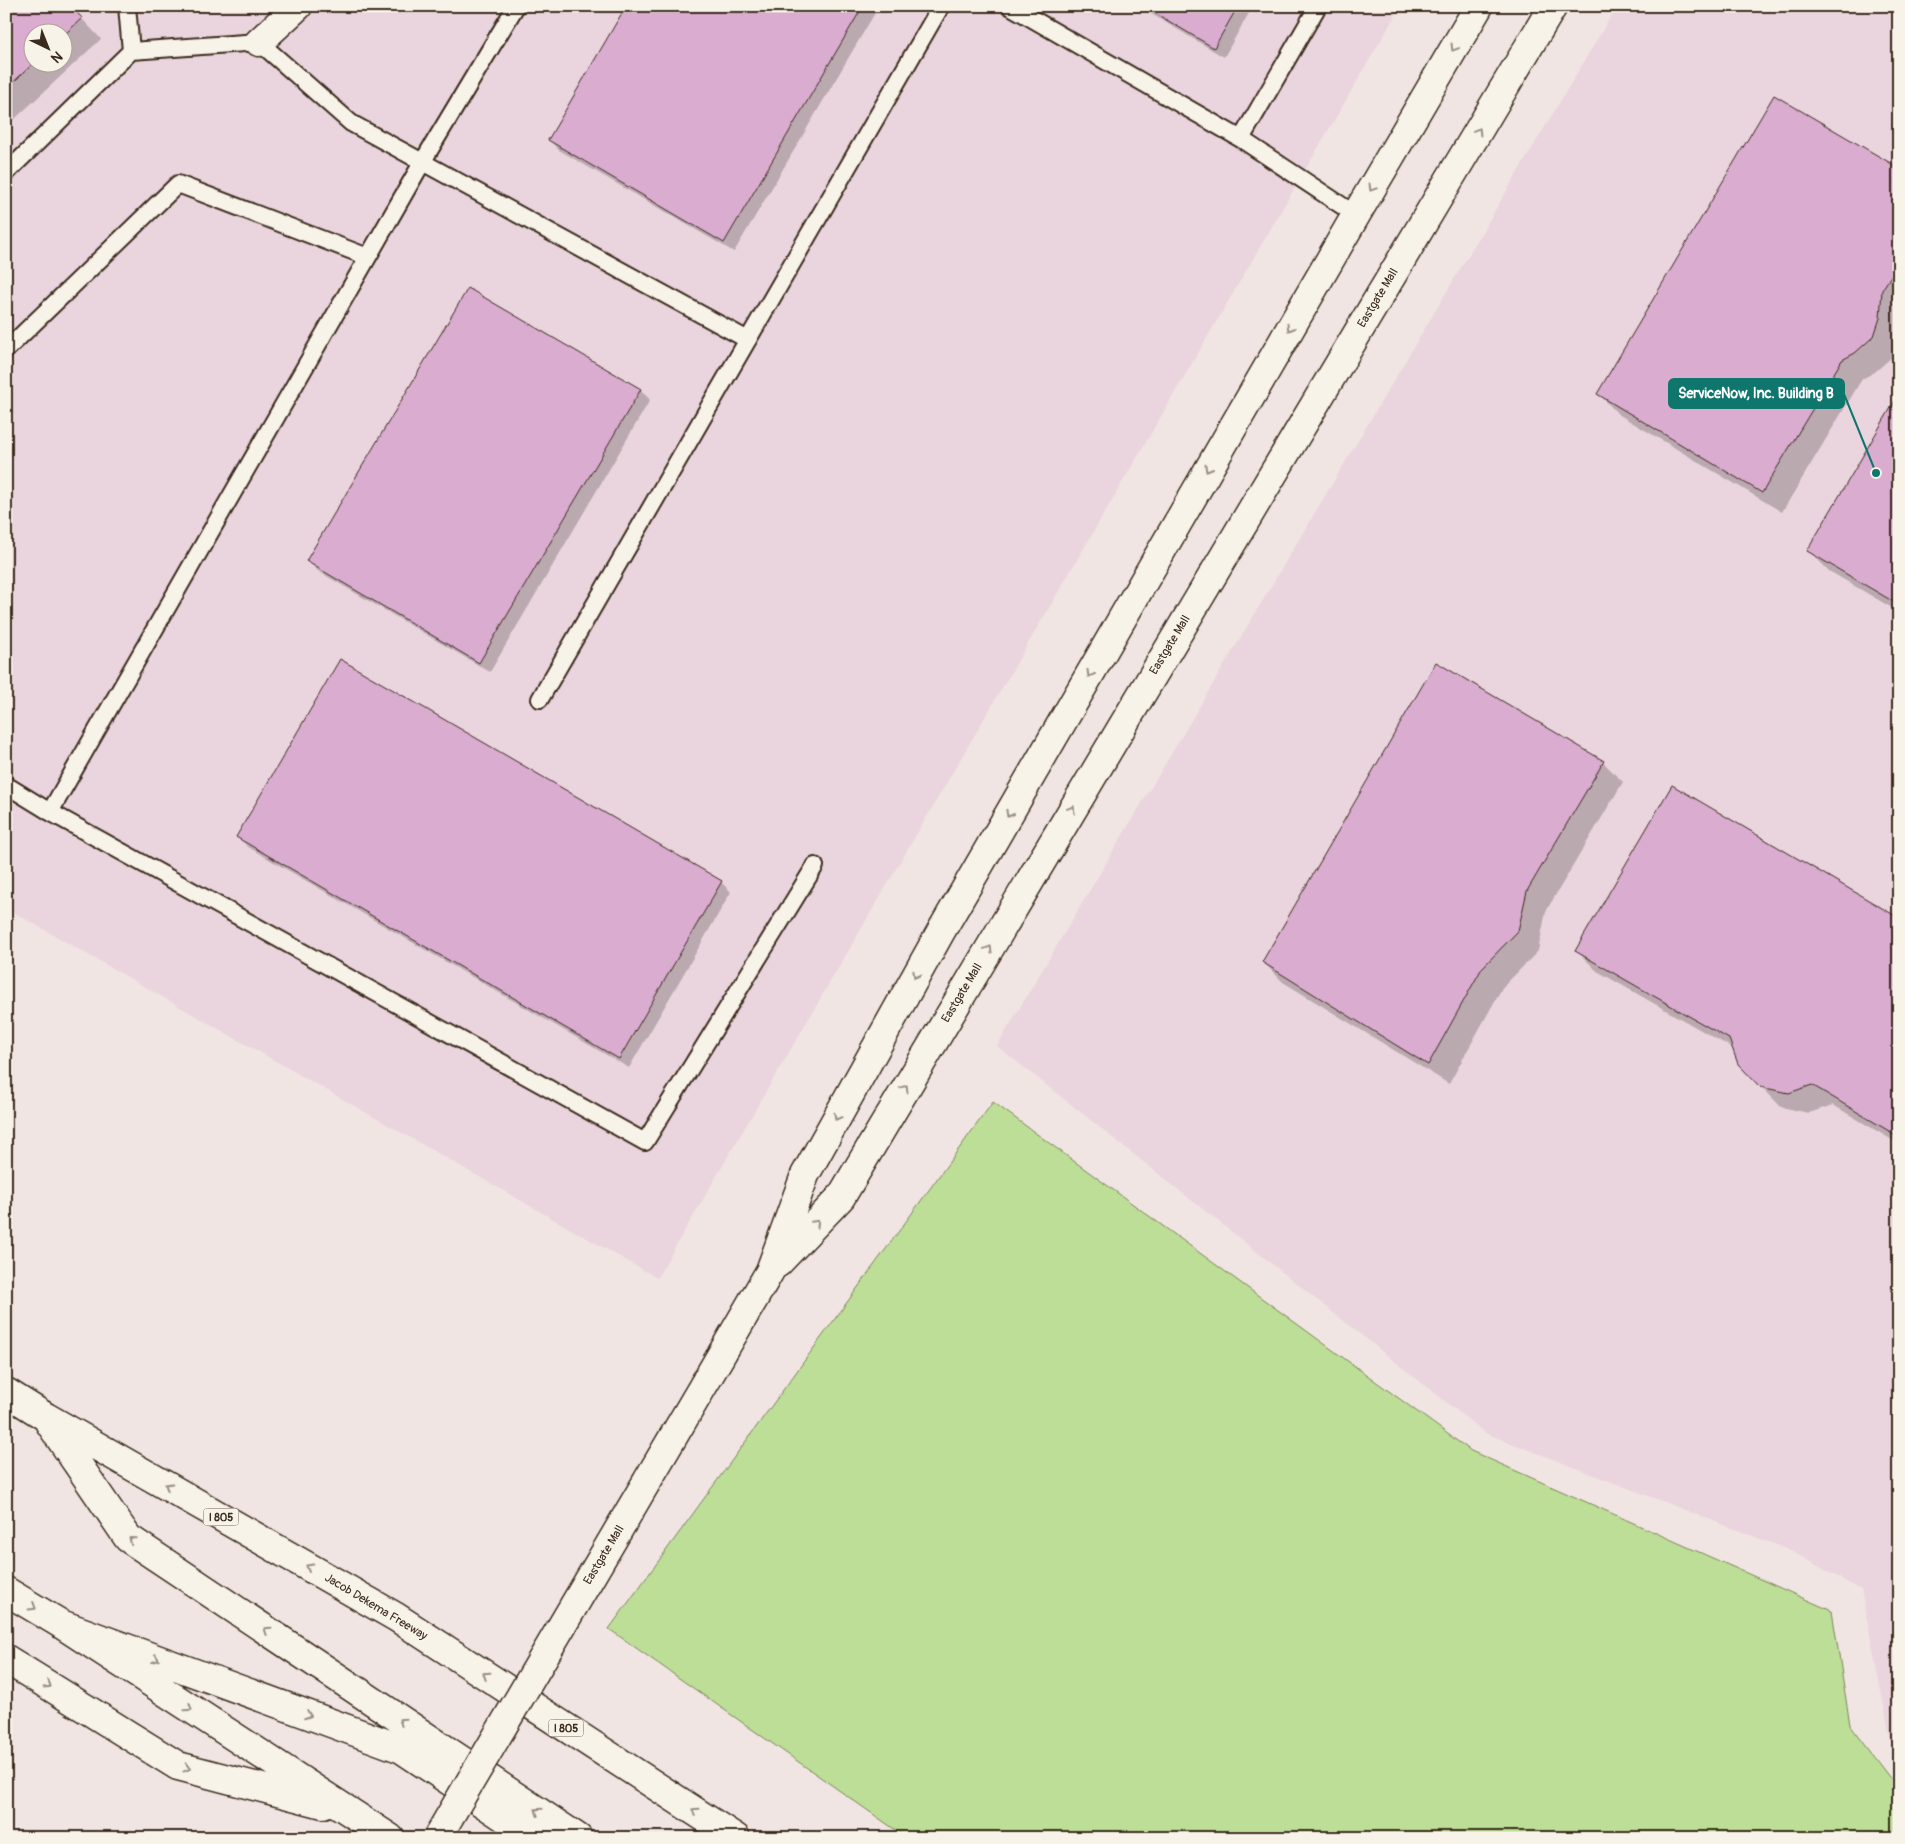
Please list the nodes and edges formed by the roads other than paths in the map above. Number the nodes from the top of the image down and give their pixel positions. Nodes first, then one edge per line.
1 (127, 6) edge
2 (298, 6) edge
3 (516, 6) edge
4 (941, 6) edge
5 (1010, 6) edge
6 (1318, 6) edge
7 (1479, 6) edge
8 (1553, 6) edge
9 (259, 42) junction
10 (131, 51) junction
11 (1240, 139) junction
12 (422, 162) junction
13 (6, 173) edge
14 (1356, 215) junction
15 (368, 257) junction
16 (748, 340) junction
17 (6, 350) edge
18 (540, 699) dead end
19 (6, 785) edge
20 (50, 812) junction
21 (814, 866) dead end
22 (770, 1271) junction
23 (6, 1392) edge
24 (46, 1417) junction
25 (6, 1591) edge
26 (61, 1624) junction
27 (6, 1659) edge
28 (346, 1811) junction
29 (390, 1838) edge
30 (437, 1838) edge
31 (535, 1838) edge
32 (578, 1838) edge
33 (736, 1838) edge

1 - 10 lane
2 - 9 main road
3 - 12 lane
4 - 16 lane
5 - 11 lane
6 - 11 lane
7 -> 14 main road, Eastgate Mall
22 -> 8 main road, Eastgate Mall
9 - 10 lane
9 - 12 lane
10 - 13 lane
11 - 14 lane
12 - 15 lane
12 - 16 lane
14 -> 22 main road, Eastgate Mall
15 - 17 lane
15 - 20 lane
16 - 18 lane
19 - 20 lane
20 - 21 lane
22 - 30 main road, Eastgate Mall, bridge
23 - 24 main road, Jacob Dekema Freeway / I 805
32 -> 24 main road
33 -> 24 main road, Jacob Dekema Freeway / I 805
25 -> 26 main road
26 -> 28 main road
26 -> 31 main road
27 -> 28 main road
28 - 29 main road

